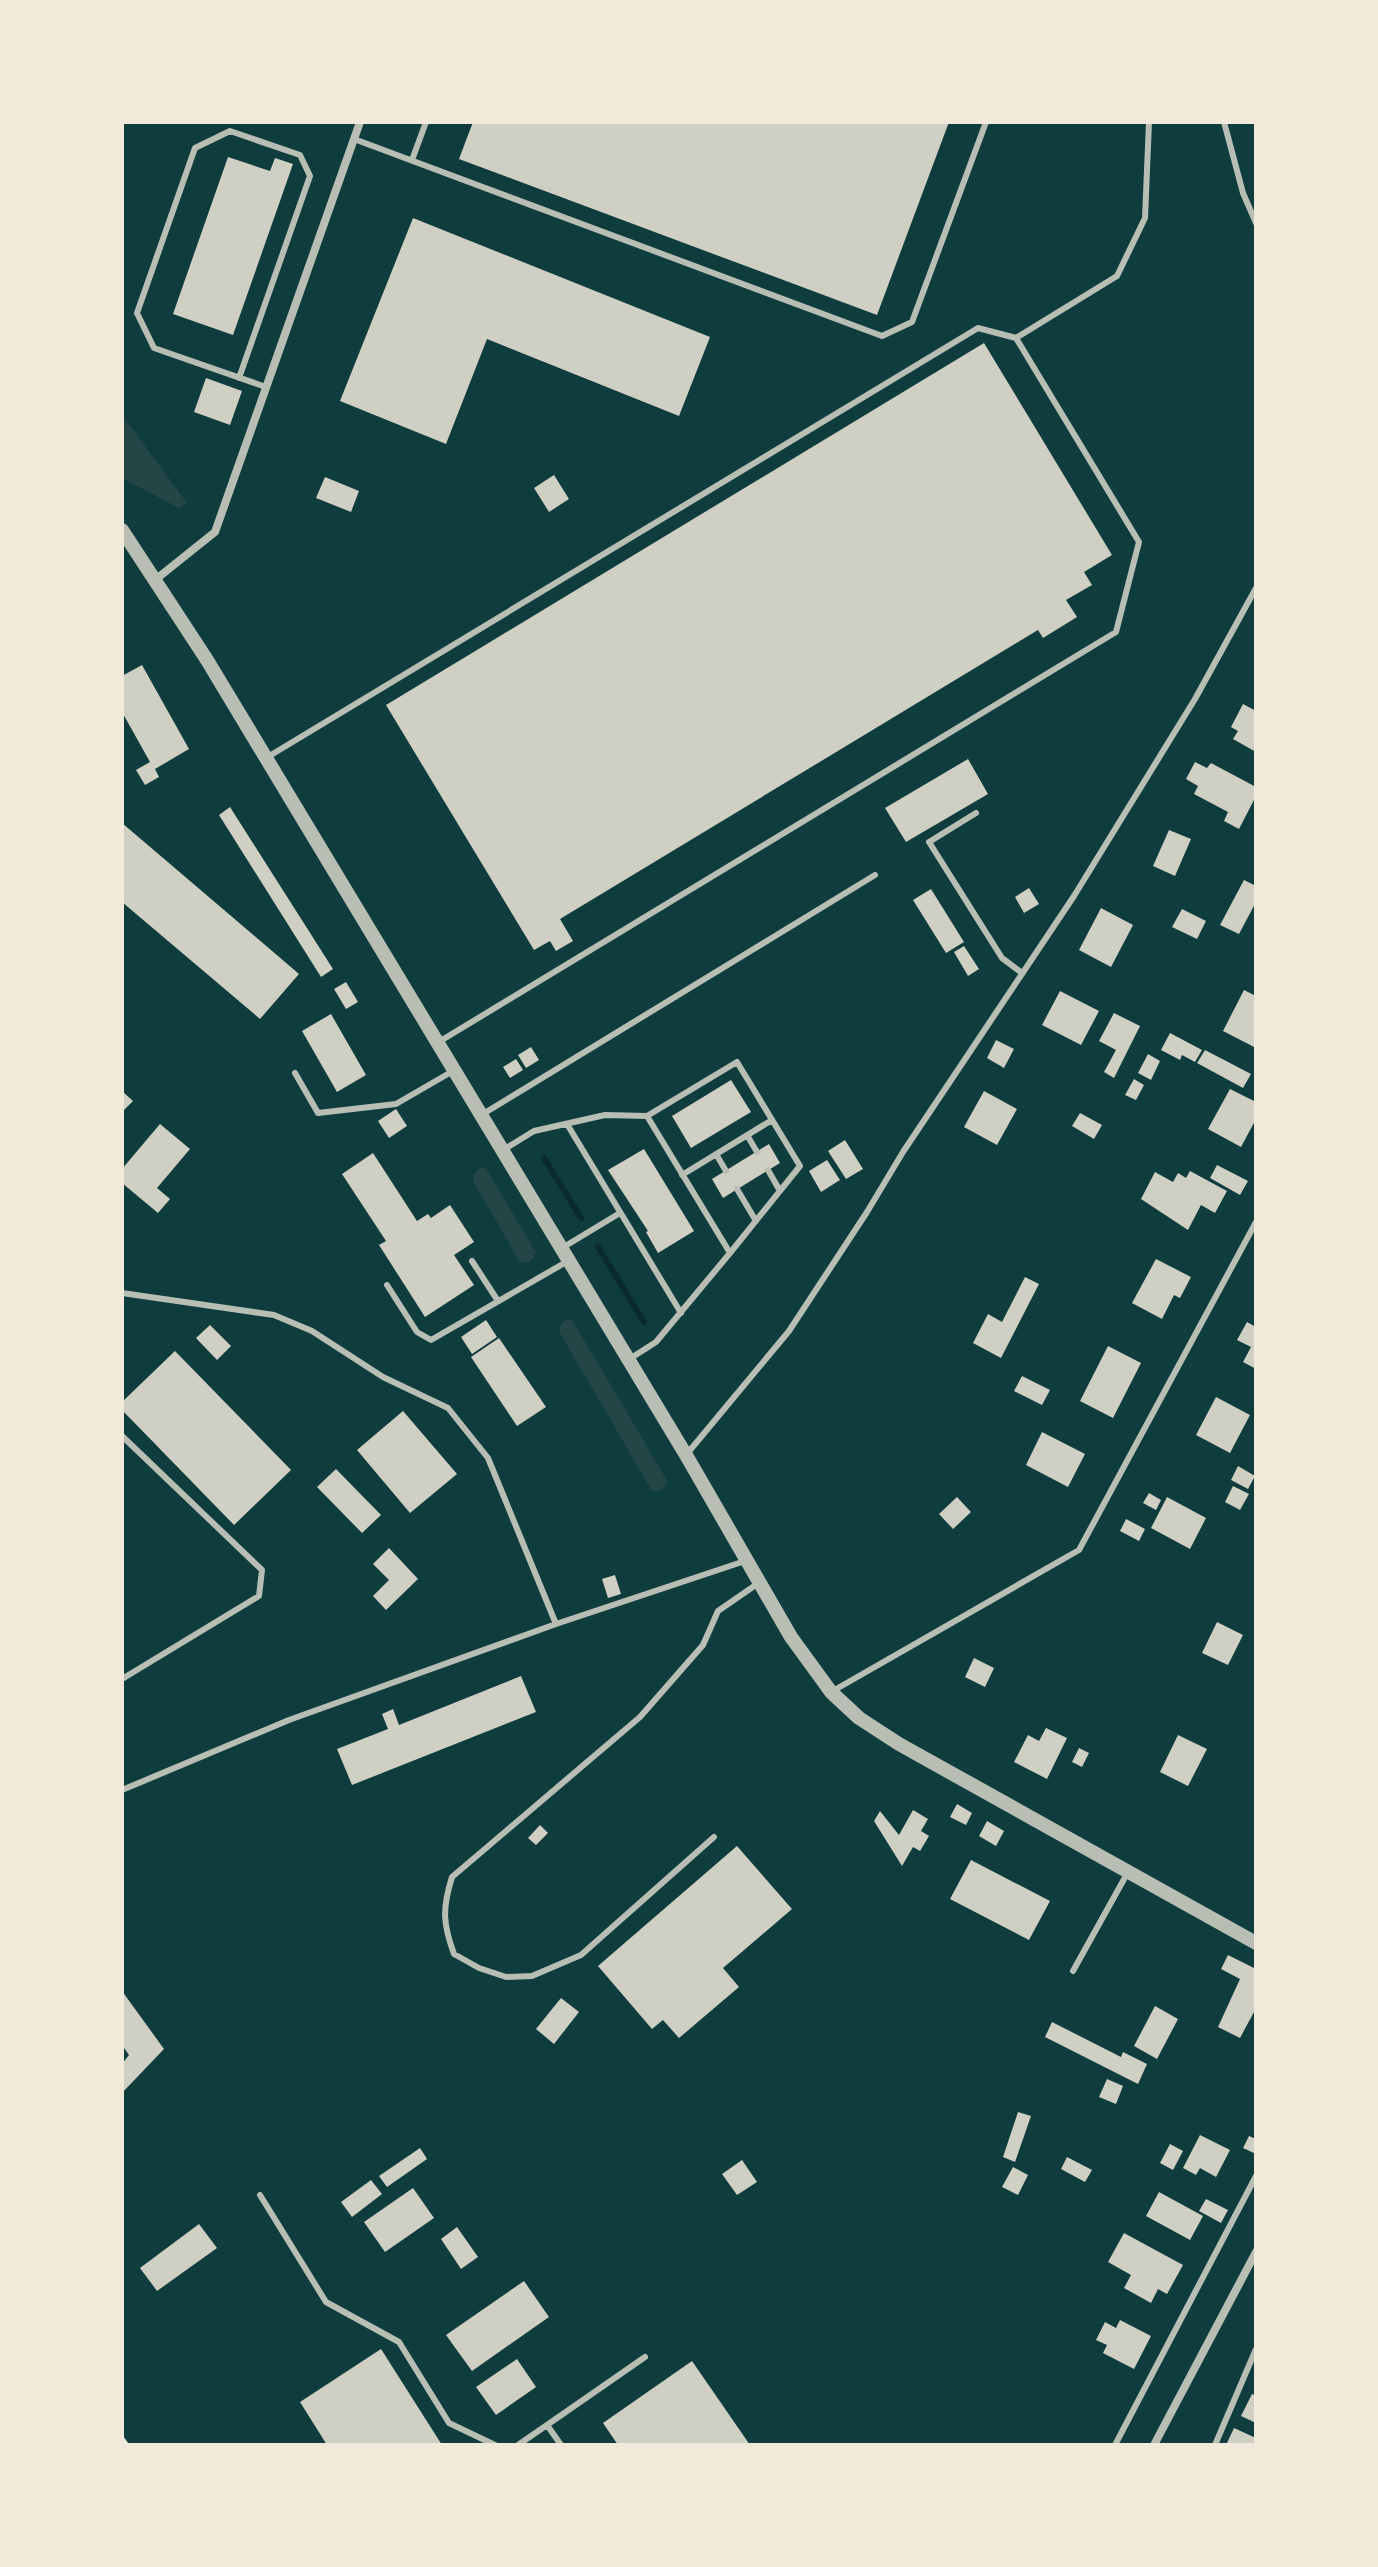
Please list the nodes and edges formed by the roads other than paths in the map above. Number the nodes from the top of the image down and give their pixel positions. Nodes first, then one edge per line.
1 (360, 122) edge
2 (426, 122) edge
3 (986, 122) edge
4 (1149, 122) edge
5 (1224, 122) edge
6 (354, 139) junction
7 (412, 160) junction
8 (1256, 223) edge
9 (1016, 338) junction
10 (239, 378) junction
11 (266, 387) junction
12 (122, 530) edge
13 (155, 580) junction
14 (1256, 588) edge
15 (266, 758) junction
16 (976, 813) dead end
17 (875, 875) dead end
18 (1022, 973) junction
19 (437, 1043) junction
20 (453, 1071) junction
21 (295, 1073) dead end
22 (480, 1115) junction
23 (647, 1116) junction
24 (772, 1120) junction
25 (567, 1124) junction
26 (747, 1135) junction
27 (502, 1151) junction
28 (757, 1152) dead end
29 (716, 1154) junction
30 (768, 1170) dead end
31 (726, 1171) dead end
32 (682, 1175) junction
33 (737, 1189) dead end
34 (780, 1191) junction
35 (620, 1213) junction
36 (756, 1221) junction
37 (1256, 1222) edge
38 (730, 1253) junction
39 (564, 1255) junction
40 (472, 1261) dead end
41 (387, 1285) dead end
42 (122, 1293) edge
43 (498, 1301) junction
44 (681, 1313) junction
45 (628, 1360) junction
46 (122, 1436) edge
47 (686, 1455) junction
48 (748, 1560) junction
49 (760, 1582) junction
50 (556, 1624) junction
51 (122, 1679) edge
52 (831, 1692) junction
53 (122, 1790) edge
54 (714, 1837) dead end
55 (1128, 1872) junction
56 (1256, 1943) edge
57 (1073, 1971) dead end
58 (1256, 2176) edge
59 (260, 2195) dead end
60 (1256, 2252) edge
61 (1256, 2349) edge
62 (645, 2357) dead end
63 (547, 2425) junction
64 (495, 2445) edge
65 (518, 2445) edge
66 (561, 2445) edge
67 (1115, 2445) edge
68 (1154, 2445) edge
69 (1215, 2445) edge

1 - 6 street
2 - 7 lane
3 - 7 lane
4 - 9 lane
5 - 8 lane
6 - 7 lane
6 - 11 street
9 - 15 lane
9 - 19 lane
10 - 10 lane
10 - 11 lane
11 - 13 street
12 - 13 street
13 - 15 street
14 - 18 lane
15 - 19 street
16 - 18 lane
17 - 22 lane
18 - 47 lane
19 - 20 street
20 - 21 lane
20 - 22 street
22 - 27 street
23 - 24 lane
23 - 25 lane
23 - 32 lane
24 - 26 lane
24 - 34 lane
25 - 27 lane
25 - 35 lane
26 - 28 lane
26 - 29 lane
27 - 39 street
29 - 31 lane
29 - 32 lane
30 - 34 lane
32 - 38 lane
33 - 36 lane
34 - 36 lane
35 - 39 lane
35 - 44 lane
36 - 38 lane
37 - 52 lane
38 - 44 lane
39 - 43 lane
39 - 45 street
40 - 43 lane
41 - 43 lane
42 - 50 lane
44 - 45 lane
45 - 47 street
46 - 51 lane
47 - 48 street
48 - 49 street
48 - 50 lane
49 - 52 street
49 - 54 lane
50 - 53 lane
52 - 55 street
55 - 56 street
55 - 57 lane
58 - 67 lane
59 - 64 lane
60 - 68 street
61 - 69 lane
62 - 63 lane
63 - 65 lane
63 - 66 lane

